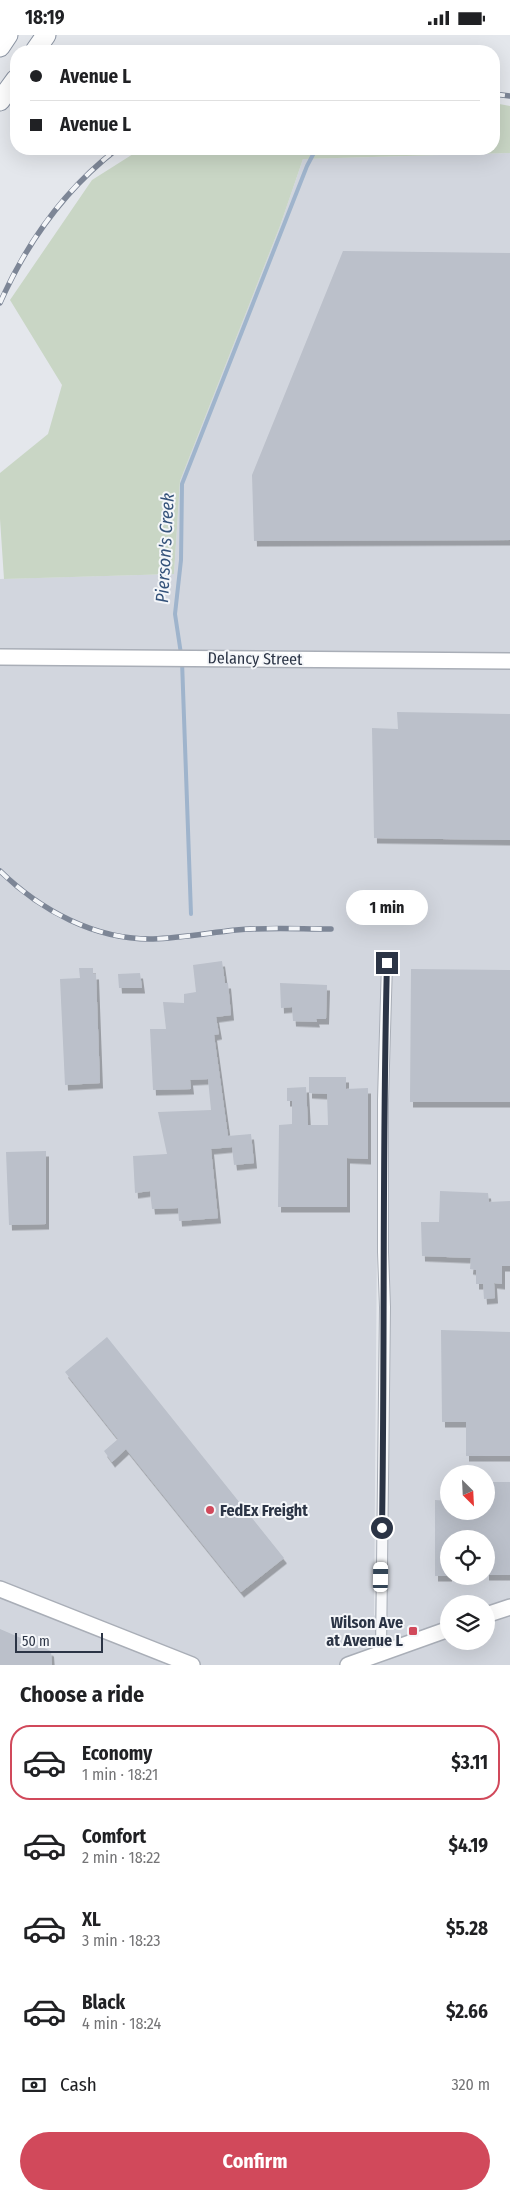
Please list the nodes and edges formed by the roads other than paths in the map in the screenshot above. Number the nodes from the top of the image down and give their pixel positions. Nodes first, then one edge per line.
1 (8, 35) edge
2 (0, 47) edge
3 (10, 87) edge
4 (0, 101) edge
5 (0, 657) edge
6 (510, 661) edge
7 (387, 963) dead end
8 (0, 1589) edge
9 (510, 1607) edge
10 (495, 1612) edge
11 (440, 1633) edge
12 (381, 1659) edge
13 (192, 1665) edge
14 (348, 1665) edge

1 - 2 highway
3 - 4 highway
5 - 6 street, Delancy Street
7 - 12 street
8 - 13 street
9 - 10 street
11 - 12 street
12 - 14 street

